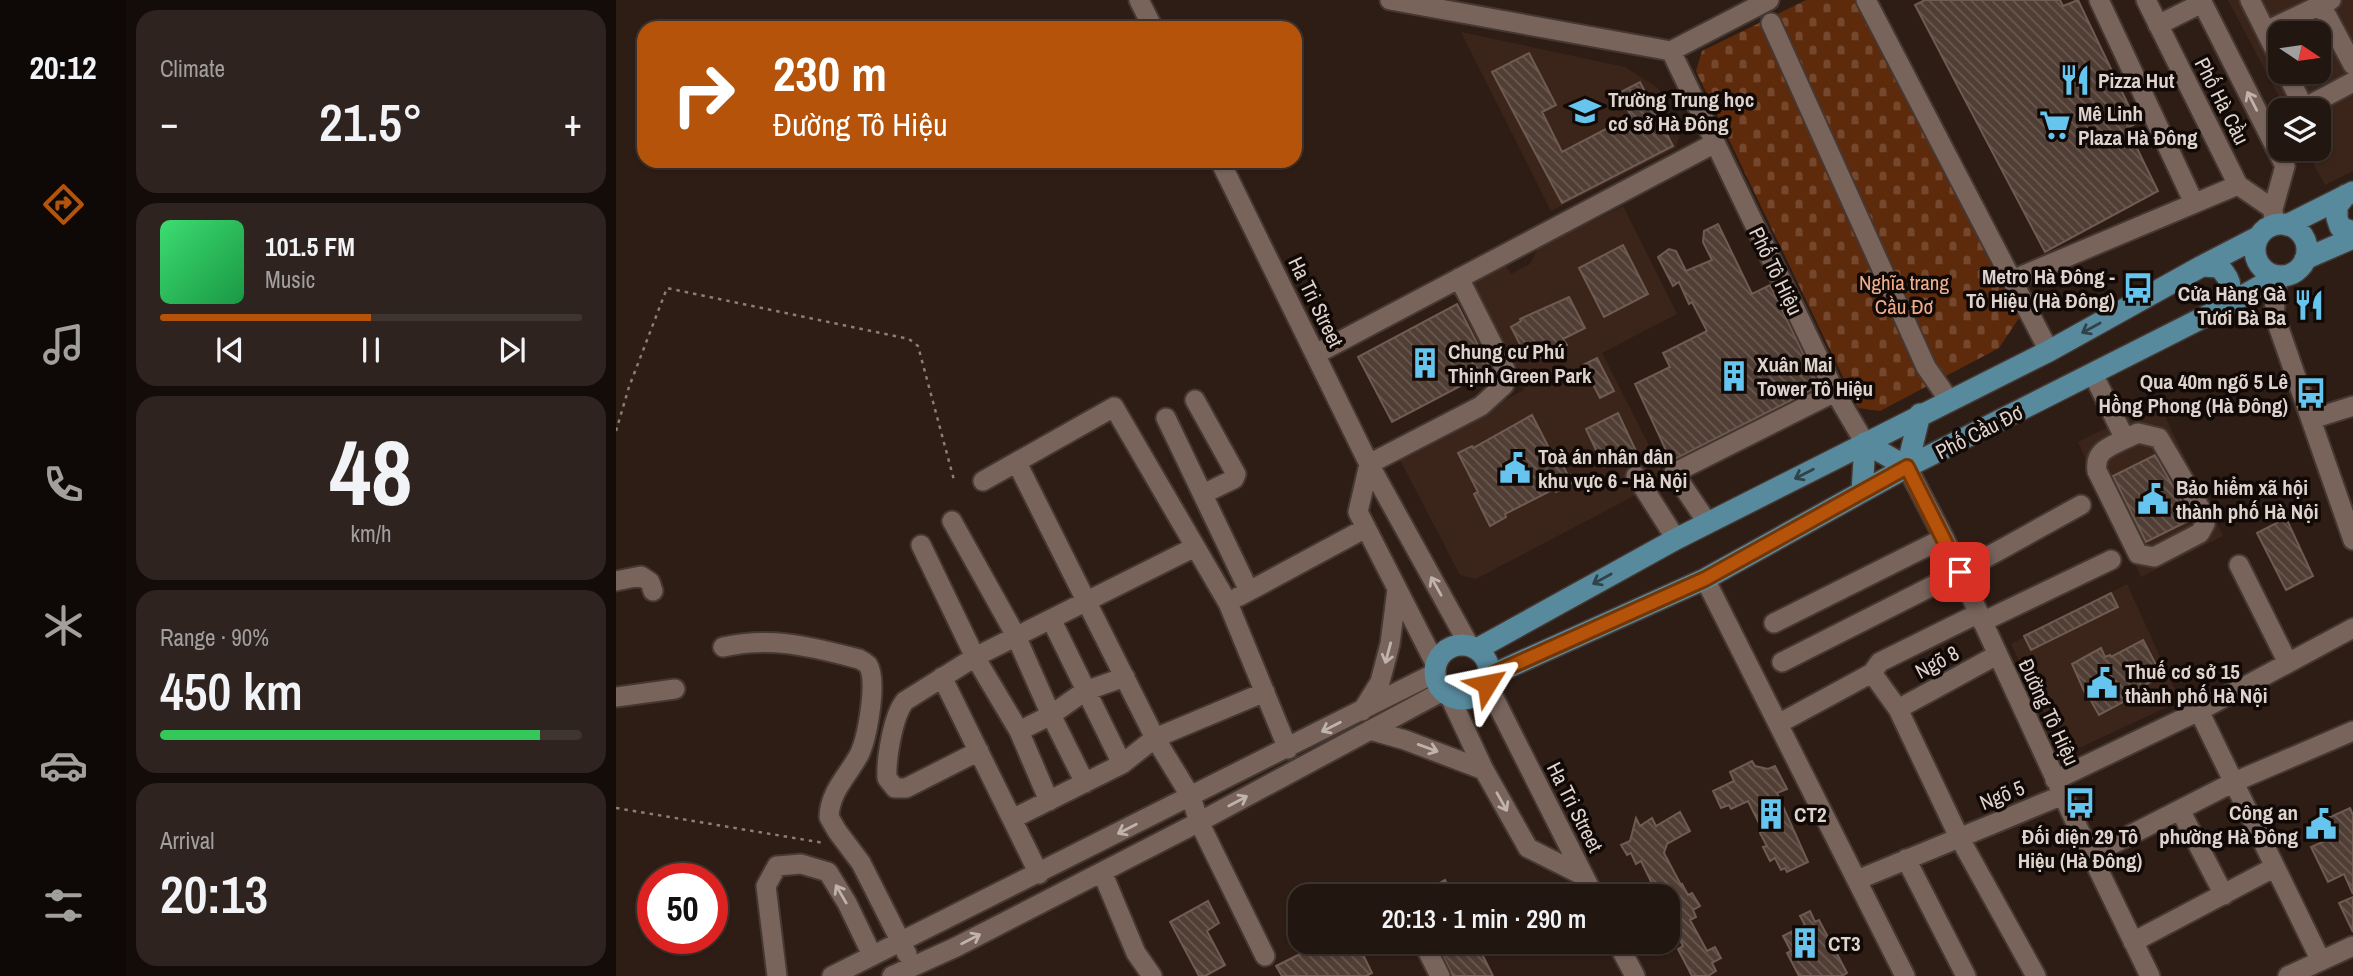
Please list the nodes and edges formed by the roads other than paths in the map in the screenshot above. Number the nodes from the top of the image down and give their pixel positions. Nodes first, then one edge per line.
1 (1139, 0) edge
2 (1390, 0) edge
3 (1769, 0) edge
4 (1866, 0) edge
5 (2099, 0) edge
6 (2146, 0) edge
7 (2250, 0) edge
8 (2202, 1) edge
9 (2326, 2) edge
10 (1733, 9) edge
11 (1150, 21) edge
12 (1772, 23) dead end
13 (2158, 25) junction
14 (2266, 31) junction
15 (2268, 35) edge
16 (1671, 51) junction
17 (2353, 65) edge
18 (2353, 82) edge
19 (2292, 84) edge
20 (1715, 143) junction
21 (1223, 168) edge
22 (2238, 185) junction
23 (2349, 193) edge
24 (2194, 203) junction
25 (2273, 224) junction
26 (2353, 232) edge
27 (2353, 238) edge
28 (2305, 259) junction
29 (2202, 266) junction
30 (2278, 276) junction
31 (1459, 278) junction
32 (2012, 280) junction
33 (2220, 309) junction
34 (2049, 351) junction
35 (1316, 354) junction
36 (2093, 374) junction
37 (1835, 393) junction
38 (1195, 400) dead end
39 (1949, 400) junction
40 (2353, 406) edge
41 (1920, 415) junction
42 (1166, 418) dead end
43 (2312, 419) junction
44 (2125, 439) junction
45 (1865, 443) junction
46 (1017, 463) junction
47 (1369, 464) junction
48 (1907, 467) junction
49 (1636, 476) dead end
50 (983, 481) dead end
51 (1862, 492) junction
52 (1203, 494) junction
53 (2081, 505) dead end
54 (952, 521) dead end
55 (1707, 522) junction
56 (1366, 528) junction
57 (1676, 538) junction
58 (1944, 538) junction
59 (2353, 540) edge
60 (921, 545) dead end
61 (1195, 547) junction
62 (2111, 560) dead end
63 (2239, 565) dead end
64 (1960, 572) junction
65 (1705, 579) junction
66 (616, 581) edge
67 (1397, 589) junction
68 (653, 591) dead end
69 (1249, 591) junction
70 (1087, 600) junction
71 (1228, 603) junction
72 (1980, 617) junction
73 (1051, 619) junction
74 (1774, 623) dead end
75 (2353, 628) edge
76 (1016, 636) junction
77 (723, 647) dead end
78 (1473, 647) junction
79 (1997, 655) junction
80 (975, 657) junction
81 (1782, 662) dead end
82 (2288, 663) junction
83 (1872, 673) junction
84 (942, 677) junction
85 (1125, 677) junction
86 (1488, 680) junction
87 (1441, 682) junction
88 (675, 689) dead end
89 (1085, 691) junction
90 (1265, 692) junction
91 (616, 697) edge
92 (1898, 709) junction
93 (1362, 711) junction
94 (2199, 711) junction
95 (1051, 715) junction
96 (1778, 724) junction
97 (1370, 730) junction
98 (1019, 731) junction
99 (2353, 731) edge
100 (1155, 738) junction
101 (1288, 749) junction
102 (979, 751) junction
103 (1122, 764) junction
104 (1484, 770) junction
105 (2234, 782) junction
106 (1085, 783) junction
107 (2059, 787) junction
108 (1191, 797) junction
109 (1049, 801) junction
110 (2180, 810) junction
111 (1012, 819) junction
112 (1199, 822) junction
113 (1959, 837) junction
114 (2091, 855) junction
115 (1906, 859) junction
116 (2275, 867) junction
117 (1101, 872) junction
118 (1039, 874) junction
119 (1584, 876) junction
120 (1857, 880) junction
121 (1588, 884) edge
122 (2224, 895) junction
123 (2133, 942) junction
124 (899, 943) junction
125 (2353, 946) edge
126 (874, 954) junction
127 (1429, 954) edge
128 (1623, 954) edge
129 (1265, 956) dead end
130 (2321, 961) junction
131 (908, 972) edge
132 (777, 976) edge
133 (832, 976) edge
134 (1152, 976) edge
135 (1440, 976) edge
136 (1634, 976) edge
137 (1905, 976) edge
138 (1966, 976) edge
139 (2036, 976) edge
140 (2148, 976) edge
141 (2288, 976) edge

1 - 11 street
2 - 16 street
3 - 10 street
4 - 32 street
5 - 24 street
6 - 13 street, Phố Hà Cầu
7 - 14 street
8 - 13 street
25 -> 8 street, Phố Hà Cầu
9 - 14 street
9 - 17 street
10 - 16 street
12 - 39 street
13 - 22 street, Phố Hà Cầu
14 - 15 street
16 - 20 street, Phố Tô Hiệu
18 - 19 street
20 - 31 street
20 - 37 street, Phố Tô Hiệu
21 - 35 street, Ha Tri Street
22 - 24 street
22 - 25 street, Phố Hà Cầu
23 - 25 main road, Phố Cầu Đơ
23 - 26 main road
24 - 32 street
25 - 28 main road
25 - 29 main road, Phố Cầu Đơ
25 - 30 main road
27 - 28 main road
28 - 30 main road
29 - 33 main road
29 -> 34 main road, Phố Cầu Đơ
30 - 33 main road, Phố Cầu Đơ
30 - 43 street
31 - 35 street
31 - 47 street
32 - 34 street
33 - 36 main road, Phố Cầu Đơ
34 - 39 main road, Phố Cầu Đơ
35 - 47 street, Ha Tri Street
36 - 44 street
36 - 48 main road, Phố Cầu Đơ
37 - 45 street, Phố Tô Hiệu
37 - 55 street
38 - 52 street
39 - 41 main road, Phố Cầu Đơ
40 - 43 street
41 - 45 main road, Phố Cầu Đơ
41 - 48 main road
42 - 52 street
43 - 59 street
44 - 44 street
45 - 48 main road, Phố Tô Hiệu
45 - 51 main road
45 -> 55 main road, Phố Cầu Đơ
46 - 50 street
46 - 61 street
46 - 70 street
47 - 56 street, Ha Tri Street
78 -> 47 street, Ha Tri Street
48 - 51 main road, Phố Cầu Đơ
48 - 58 street, Đường Tô Hiệu
49 - 57 street
51 - 65 main road, Phố Cầu Đơ
52 - 69 street
53 - 64 street
54 - 76 street
55 - 57 main road, Phố Cầu Đơ
56 - 67 street, Ha Tri Street
56 - 69 street
57 -> 78 main road, Phố Cầu Đơ
58 - 64 street, Đường Tô Hiệu
58 - 74 street
60 - 80 street
61 - 70 street
61 - 71 street
62 - 72 street
63 - 82 street
64 - 72 street, Đường Tô Hiệu
64 - 81 street
65 - 86 main road, Phố Cầu Đơ
65 - 96 street
66 - 68 street
67 - 87 street, Ha Tri Street
67 -> 93 street
69 - 71 street
70 - 73 street
70 - 85 street
71 - 90 street
72 - 79 street, Đường Tô Hiệu
72 - 83 street
73 - 76 street
73 - 89 street
75 - 82 street, Ngõ 5
76 - 80 street
76 - 95 street
77 - 124 street
78 - 86 main road
78 - 87 main road
79 - 92 street, Ngõ 8
79 - 107 street, Đường Tô Hiệu
80 - 84 street
80 - 98 street
82 - 94 street, Ngõ 5
83 - 92 street
83 - 96 street
84 - 102 street
84 - 102 street
85 - 89 street
85 - 100 street
86 - 87 main road
86 - 119 street, Ha Tri Street
87 - 93 street
87 - 97 street
87 - 104 street, Ha Tri Street
88 - 91 street
89 - 95 street
89 - 103 street
90 - 100 street
90 - 101 street
92 - 113 street
93 -> 101 street
94 - 105 street
94 - 107 street, Ngõ 5
95 - 98 street
95 - 106 street
96 - 120 street
97 -> 104 street
112 -> 97 street
98 - 109 street
99 - 105 street
100 - 103 street
100 - 108 street
101 - 108 street
102 - 111 street
103 - 106 street
104 -> 119 street, Ha Tri Street
105 - 110 street
105 - 116 street
106 - 109 street
107 - 113 street, Ngõ 5
107 - 114 street, Đường Tô Hiệu
108 - 112 street
108 -> 118 street
109 - 111 street
110 - 114 street
110 - 122 street
111 - 118 street
112 - 117 street
112 - 129 street
113 - 115 street, Ngõ 5
113 - 139 street
114 - 123 street, Đường Tô Hiệu
115 - 120 street, Ngõ 5
115 - 138 street
116 - 122 street
116 - 130 street
131 -> 117 street
117 - 134 street
118 - 124 street
119 - 121 street, Ha Tri Street
120 - 137 street
122 - 123 street
123 - 140 street, Đường Tô Hiệu
124 - 126 street
124 - 131 street
125 - 130 street
126 -> 132 street
126 - 133 street
127 - 135 street
128 - 136 street
130 - 141 street

